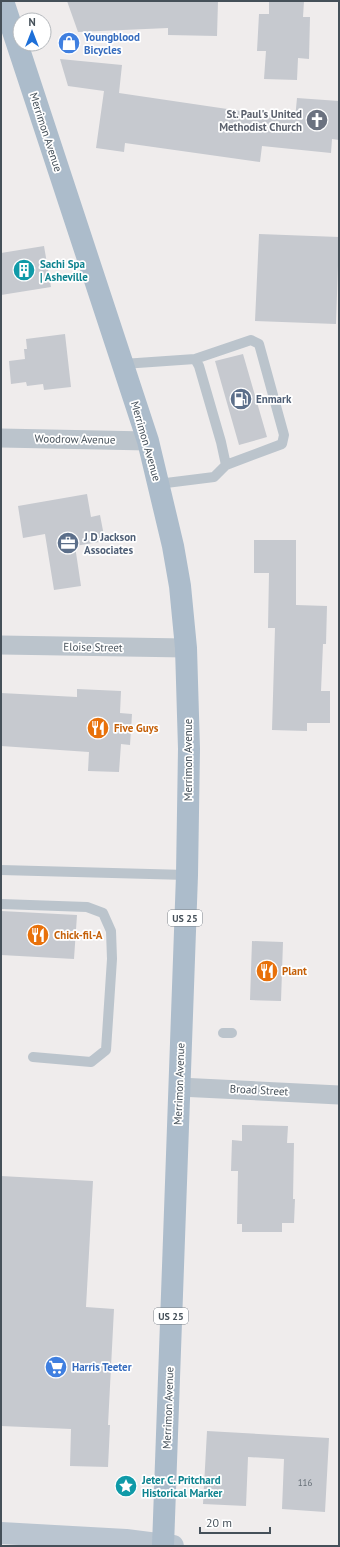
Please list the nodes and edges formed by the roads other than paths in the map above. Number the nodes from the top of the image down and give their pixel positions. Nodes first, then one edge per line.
1 (3, 1) edge
2 (195, 359) junction
3 (123, 364) junction
4 (1, 438) edge
5 (148, 441) junction
6 (226, 465) junction
7 (158, 484) junction
8 (1, 645) edge
9 (186, 648) junction
10 (1, 870) edge
11 (187, 875) junction
12 (1, 904) edge
13 (33, 1057) dead end
14 (179, 1087) junction
15 (339, 1095) edge
16 (1, 1533) edge
17 (166, 1546) edge

1 - 3 main road, Merrimon Avenue / US 25
2 - 3 lane
2 - 6 lane
2 - 6 lane
3 - 5 main road, Merrimon Avenue / US 25
4 - 5 street, Woodrow Avenue
5 - 7 main road, Merrimon Avenue / US 25
6 - 7 lane
7 - 9 main road, Merrimon Avenue / US 25
8 - 9 street, Eloise Street
9 - 11 main road, Merrimon Avenue / US 25
10 - 11 lane
11 - 14 main road, Merrimon Avenue / US 25
12 - 13 lane
14 - 15 street, Broad Street
14 - 17 main road, Merrimon Avenue / US 25
16 - 17 street

